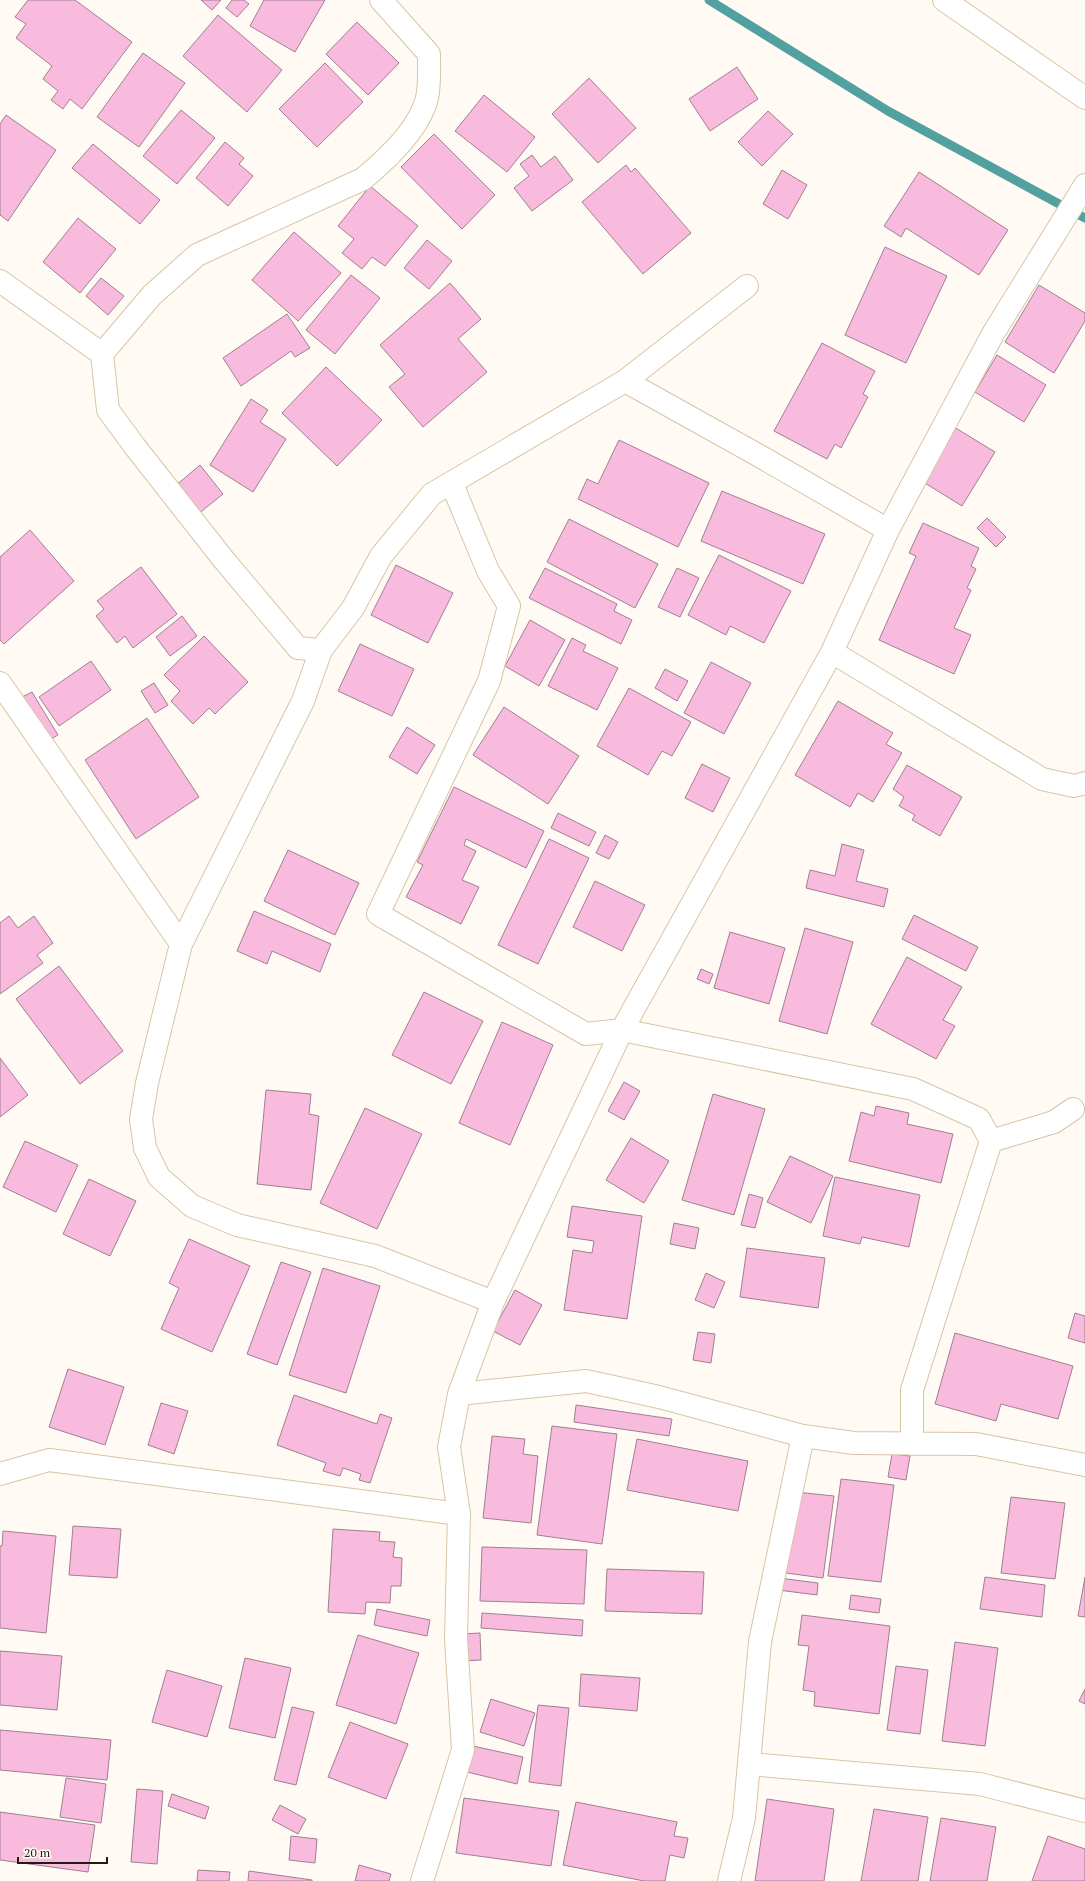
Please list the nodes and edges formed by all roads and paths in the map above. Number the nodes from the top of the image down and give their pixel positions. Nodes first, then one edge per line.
1 (381, 0) edge
2 (944, 0) edge
3 (1085, 98) edge
4 (1085, 185) edge
5 (0, 281) edge
6 (748, 286) dead end
7 (102, 354) junction
8 (625, 381) junction
9 (452, 484) junction
10 (888, 530) junction
11 (321, 650) junction
12 (832, 652) junction
13 (0, 683) edge
14 (1085, 783) edge
15 (181, 944) junction
16 (622, 1030) junction
17 (1073, 1109) dead end
18 (991, 1141) junction
19 (493, 1302) junction
20 (459, 1394) junction
21 (803, 1436) junction
22 (912, 1444) junction
23 (1085, 1466) edge
24 (0, 1474) edge
25 (459, 1514) junction
26 (748, 1764) junction
27 (1085, 1811) edge
28 (422, 1881) edge
29 (728, 1881) edge

1 - 7 street
2 - 3 street
4 - 10 street
5 - 7 street
6 - 8 street
7 - 11 street
8 - 9 street
8 - 10 street
9 - 11 street
9 - 16 street
10 - 12 street
11 - 15 street
12 - 14 street
12 - 16 street
13 - 15 street
15 - 19 street
16 - 18 street
16 - 19 street
17 - 18 street
18 - 22 street
19 - 20 street
20 - 21 street
20 - 25 street
21 - 22 street
21 - 26 street
22 - 23 street
24 - 25 street
25 - 28 street
26 - 27 street
26 - 29 street

